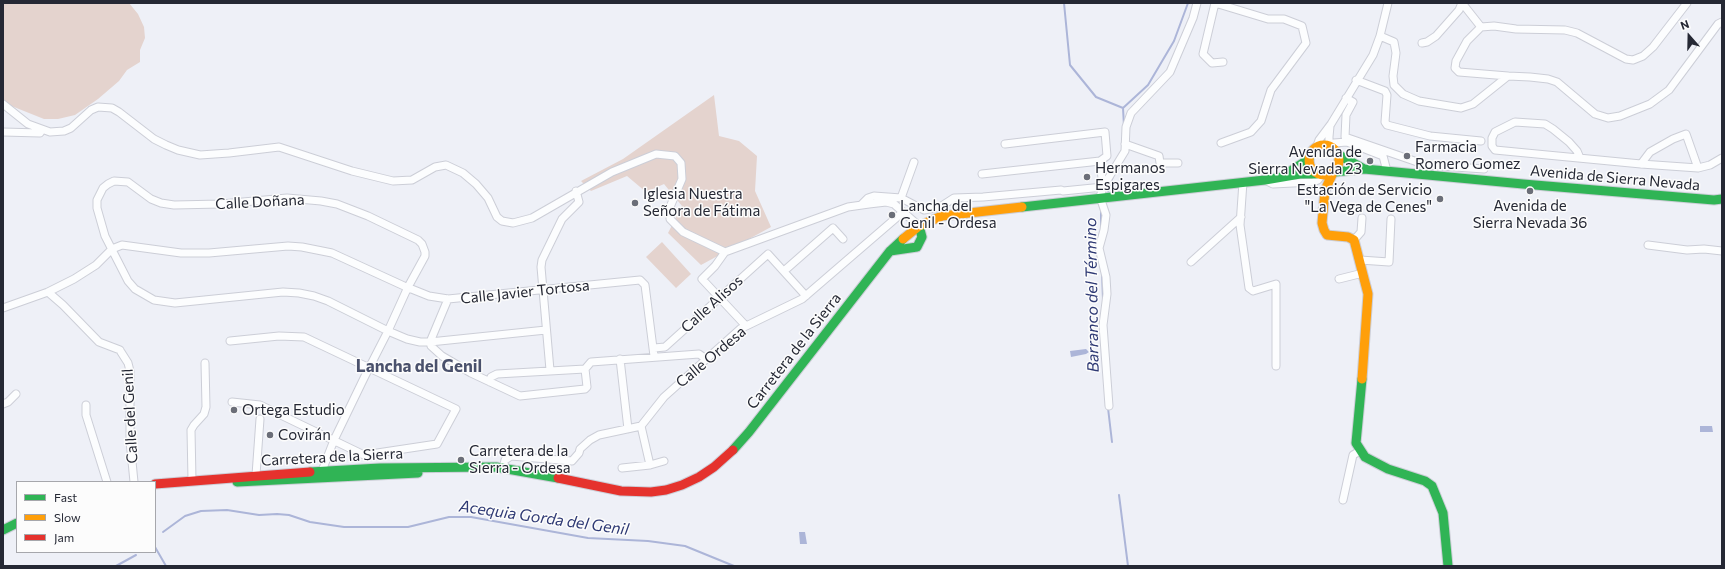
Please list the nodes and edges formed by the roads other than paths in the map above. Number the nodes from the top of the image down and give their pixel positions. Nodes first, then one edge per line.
1 (1197, 3) edge
2 (1388, 3) edge
3 (1462, 3) edge
4 (1687, 3) edge
5 (1722, 22) edge
6 (1481, 27) junction
7 (1380, 36) junction
8 (1422, 43) dead end
9 (1223, 62) dead end
10 (1508, 76) junction
11 (1356, 80) junction
12 (1346, 98) junction
13 (3, 104) edge
14 (1331, 124) junction
15 (42, 130) junction
16 (3, 132) edge
17 (1481, 141) dead end
18 (1221, 143) dead end
19 (1005, 144) dead end
20 (1125, 144) junction
21 (1330, 145) junction
22 (1317, 146) junction
23 (1339, 155) junction
24 (1580, 158) junction
25 (1722, 158) edge
26 (1309, 159) junction
27 (1100, 161) junction
28 (914, 162) dead end
29 (1178, 163) dead end
30 (1641, 164) junction
31 (1698, 168) junction
32 (1364, 169) junction
33 (1484, 169) dead end
34 (1387, 171) junction
35 (982, 174) dead end
36 (1325, 174) junction
37 (1282, 176) junction
38 (1265, 180) junction
39 (1243, 182) junction
40 (1103, 187) junction
41 (576, 191) junction
42 (1100, 197) junction
43 (901, 198) junction
44 (1722, 199) edge
45 (861, 205) junction
46 (903, 212) junction
47 (1241, 217) junction
48 (1362, 218) dead end
49 (1391, 219) dead end
50 (919, 226) junction
51 (843, 239) dead end
52 (1354, 240) junction
53 (1648, 245) dead end
54 (112, 249) junction
55 (890, 251) junction
56 (1722, 251) edge
57 (725, 252) junction
58 (1360, 260) junction
59 (1191, 262) dead end
60 (784, 272) junction
61 (1363, 274) junction
62 (1339, 279) dead end
63 (408, 287) junction
64 (544, 290) junction
65 (48, 292) junction
66 (806, 296) junction
67 (720, 298) junction
68 (448, 299) junction
69 (3, 308) edge
70 (746, 326) junction
71 (546, 330) junction
72 (388, 331) junction
73 (230, 341) dead end
74 (430, 342) junction
75 (654, 352) junction
76 (620, 359) junction
77 (706, 359) junction
78 (205, 362) dead end
79 (1276, 366) dead end
80 (369, 368) junction
81 (585, 369) junction
82 (550, 370) junction
83 (490, 382) junction
84 (16, 394) dead end
85 (232, 402) dead end
86 (3, 404) edge
87 (86, 405) dead end
88 (1109, 406) dead end
89 (260, 412) junction
90 (640, 426) junction
91 (628, 428) junction
92 (334, 440) junction
93 (1360, 452) junction
94 (664, 462) dead end
95 (650, 465) junction
96 (622, 468) dead end
97 (503, 469) junction
98 (322, 471) junction
99 (256, 475) junction
100 (361, 476) junction
101 (192, 480) junction
102 (288, 480) junction
103 (107, 481) edge
104 (134, 481) edge
105 (158, 484) edge
106 (1343, 500) dead end
107 (16, 524) edge
108 (3, 530) edge
109 (1448, 566) edge

1 - 20 street
2 - 7 street
3 - 6 street
3 - 8 street
4 - 6 street
5 - 10 street
6 - 10 street
7 - 10 street
7 - 11 street
9 - 18 street
11 - 12 street
11 - 17 street
12 - 14 street
12 - 33 street
13 - 15 street
14 - 21 street
14 - 22 street
15 - 16 street
15 - 41 street
19 - 27 street
20 - 29 street
20 - 40 street
21 - 22 street
21 - 23 street
21 - 34 street
22 - 26 street
23 - 32 street, Avenida de Sierra Nevada
23 - 36 street
24 - 24 street
24 - 30 street
25 - 31 street
26 - 36 street
26 - 37 street, Avenida de Sierra Nevada
27 - 35 street
27 - 40 street
28 - 43 street
30 - 31 street
30 - 31 street
32 - 34 street, Avenida de Sierra Nevada
32 - 36 street, Avenida de Sierra Nevada
34 - 44 street, Avenida de Sierra Nevada
36 - 37 street, Avenida de Sierra Nevada
36 - 38 street, Avenida de Sierra Nevada
36 - 52 street
37 - 38 street, Avenida de Sierra Nevada
38 - 39 street, Avenida de Sierra Nevada
39 - 42 street, Avenida de Sierra Nevada
39 - 47 street
40 - 42 street
40 - 43 street
41 - 57 street
41 - 64 street
42 - 50 street, Carretera de la Sierra
42 - 88 street
43 - 45 street
45 - 46 street
45 - 57 street
46 - 50 street
46 - 66 street, Calle Ordesa
47 - 59 street
47 - 79 street
48 - 52 street
49 - 58 street
50 - 55 street, Carretera de la Sierra
50 - 55 street
51 - 60 street
52 - 58 street
53 - 56 street
54 - 63 street, Calle Javier Tortosa
54 - 63 street, Calle Doñana
54 - 65 street
54 - 72 street, Calle Doñana
55 - 97 street, Carretera de la Sierra
57 - 67 street
58 - 61 street
60 - 66 street
60 - 67 street, Calle Alisos
61 - 62 street
61 - 93 street
63 - 68 street, Calle Javier Tortosa
63 - 72 street, Calle Doñana
64 - 68 street, Calle Javier Tortosa
64 - 71 street
64 - 75 street, Calle Javier Tortosa
65 - 69 street
65 - 104 street, Calle del Genil
66 - 70 street, Calle Ordesa
67 - 70 street
67 - 75 street, Calle Alisos
68 - 74 street
70 - 77 street, Calle Ordesa
71 - 74 street, Calle Doñana
71 - 82 street
72 - 74 street, Calle Doñana
72 - 80 street, Calle Doñana
73 - 80 street
74 - 83 street
75 - 76 street
75 - 77 street
76 - 81 street
76 - 91 street
77 - 90 street, Calle Ordesa
78 - 101 street
80 - 92 street, Calle Doñana
80 - 92 street
81 - 82 street
81 - 83 street
82 - 83 street
84 - 86 street
85 - 89 street
87 - 103 street
89 - 92 street
89 - 99 street
90 - 91 street
90 - 95 street
91 - 97 street
92 - 98 street, Calle Doñana
93 - 106 street
93 - 109 street
94 - 95 street
95 - 96 street
97 - 98 street, Carretera de la Sierra
97 - 100 street, Carretera de la Sierra
98 - 99 street, Carretera de la Sierra
98 - 100 street
98 - 102 street
99 - 101 street, Carretera de la Sierra
100 - 102 street, Carretera de la Sierra
101 - 105 street, Carretera de la Sierra
102 - 105 street, Carretera de la Sierra
107 - 108 street

